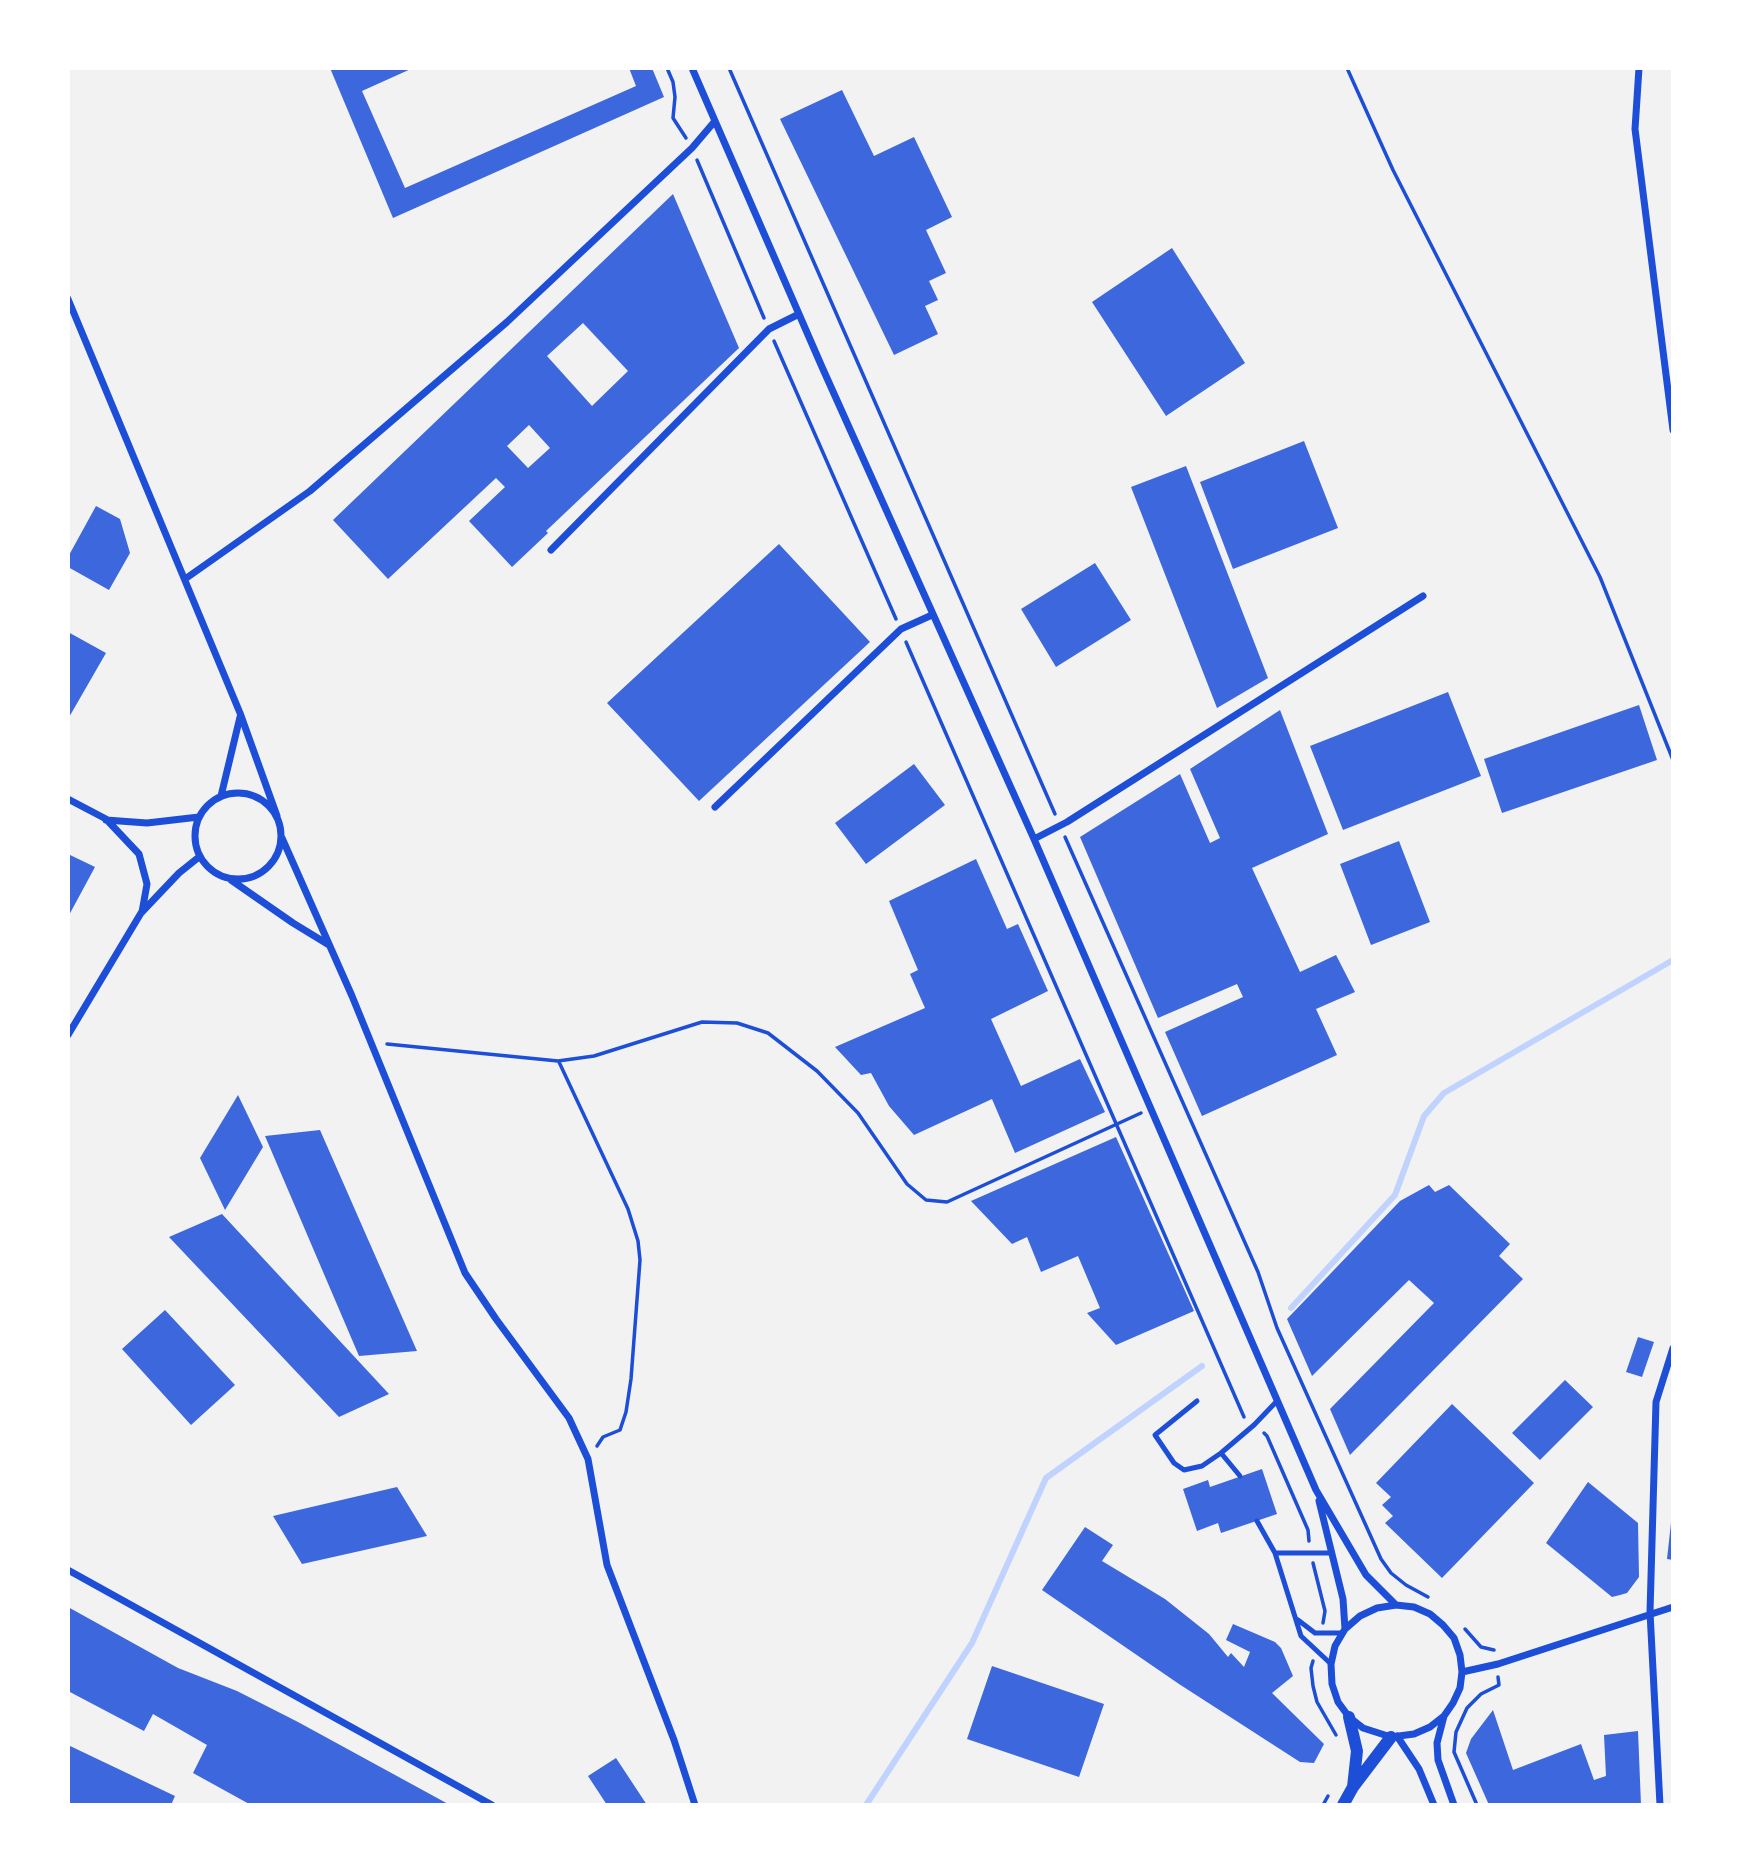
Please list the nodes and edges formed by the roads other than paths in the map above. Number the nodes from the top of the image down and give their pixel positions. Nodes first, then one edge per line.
1 (692, 68) edge
2 (1639, 68) edge
3 (715, 121) junction
4 (68, 299) edge
5 (799, 314) junction
6 (1673, 430) edge
7 (551, 550) dead end
8 (185, 579) junction
9 (1423, 596) dead end
10 (932, 615) junction
11 (240, 713) junction
12 (221, 796) junction
13 (68, 799) edge
14 (715, 807) dead end
15 (277, 816) junction
16 (199, 817) junction
17 (106, 820) junction
18 (282, 838) junction
19 (1034, 839) junction
20 (199, 857) junction
21 (231, 880) junction
22 (141, 913) junction
23 (329, 946) junction
24 (68, 1035) edge
25 (1673, 1348) edge
26 (1671, 1361) edge
27 (1197, 1401) dead end
28 (1277, 1401) junction
29 (1221, 1453) junction
30 (1240, 1476) dead end
31 (1316, 1490) junction
32 (1257, 1521) dead end
33 (1275, 1553) junction
34 (1332, 1553) junction
35 (68, 1570) edge
36 (1396, 1605) junction
37 (1673, 1607) edge
38 (1650, 1612) junction
39 (1298, 1620) junction
40 (1344, 1631) junction
41 (1331, 1664) junction
42 (1462, 1672) junction
43 (1444, 1716) junction
44 (1349, 1717) junction
45 (1394, 1737) junction
46 (1353, 1787) junction
47 (492, 1805) edge
48 (695, 1805) edge
49 (1343, 1805) edge
50 (1434, 1805) edge
51 (1454, 1805) edge
52 (1660, 1805) edge

1 - 3 street
2 - 6 street
3 - 5 street
3 - 8 street
4 - 8 street
5 - 7 street
5 - 10 street
8 - 11 street
9 - 19 street
10 - 14 street
10 - 19 street
11 - 12 street
11 - 15 street
12 - 15 street
12 - 16 street
13 - 17 street
15 - 18 street
16 - 17 street
16 - 20 street
17 - 22 street
18 - 21 street
18 - 23 street
19 - 28 street
20 - 21 street
20 - 22 street
21 - 23 street
22 - 24 street
23 - 48 street
25 - 26 street
26 - 38 street
27 - 29 lane
28 - 29 lane
28 - 31 street
29 - 30 lane
31 - 34 street
31 - 36 street
32 - 33 lane
33 - 34 lane
33 - 39 lane
34 - 40 street
35 - 47 street
36 - 40 street
36 - 42 street
37 - 38 street
38 - 42 street
38 - 52 street
39 - 40 lane
39 - 41 lane
40 - 41 street
41 - 44 street
42 - 43 street
43 - 45 street
43 - 51 street
44 - 45 street
44 - 46 street
45 - 46 street
45 - 50 street
46 - 49 street

